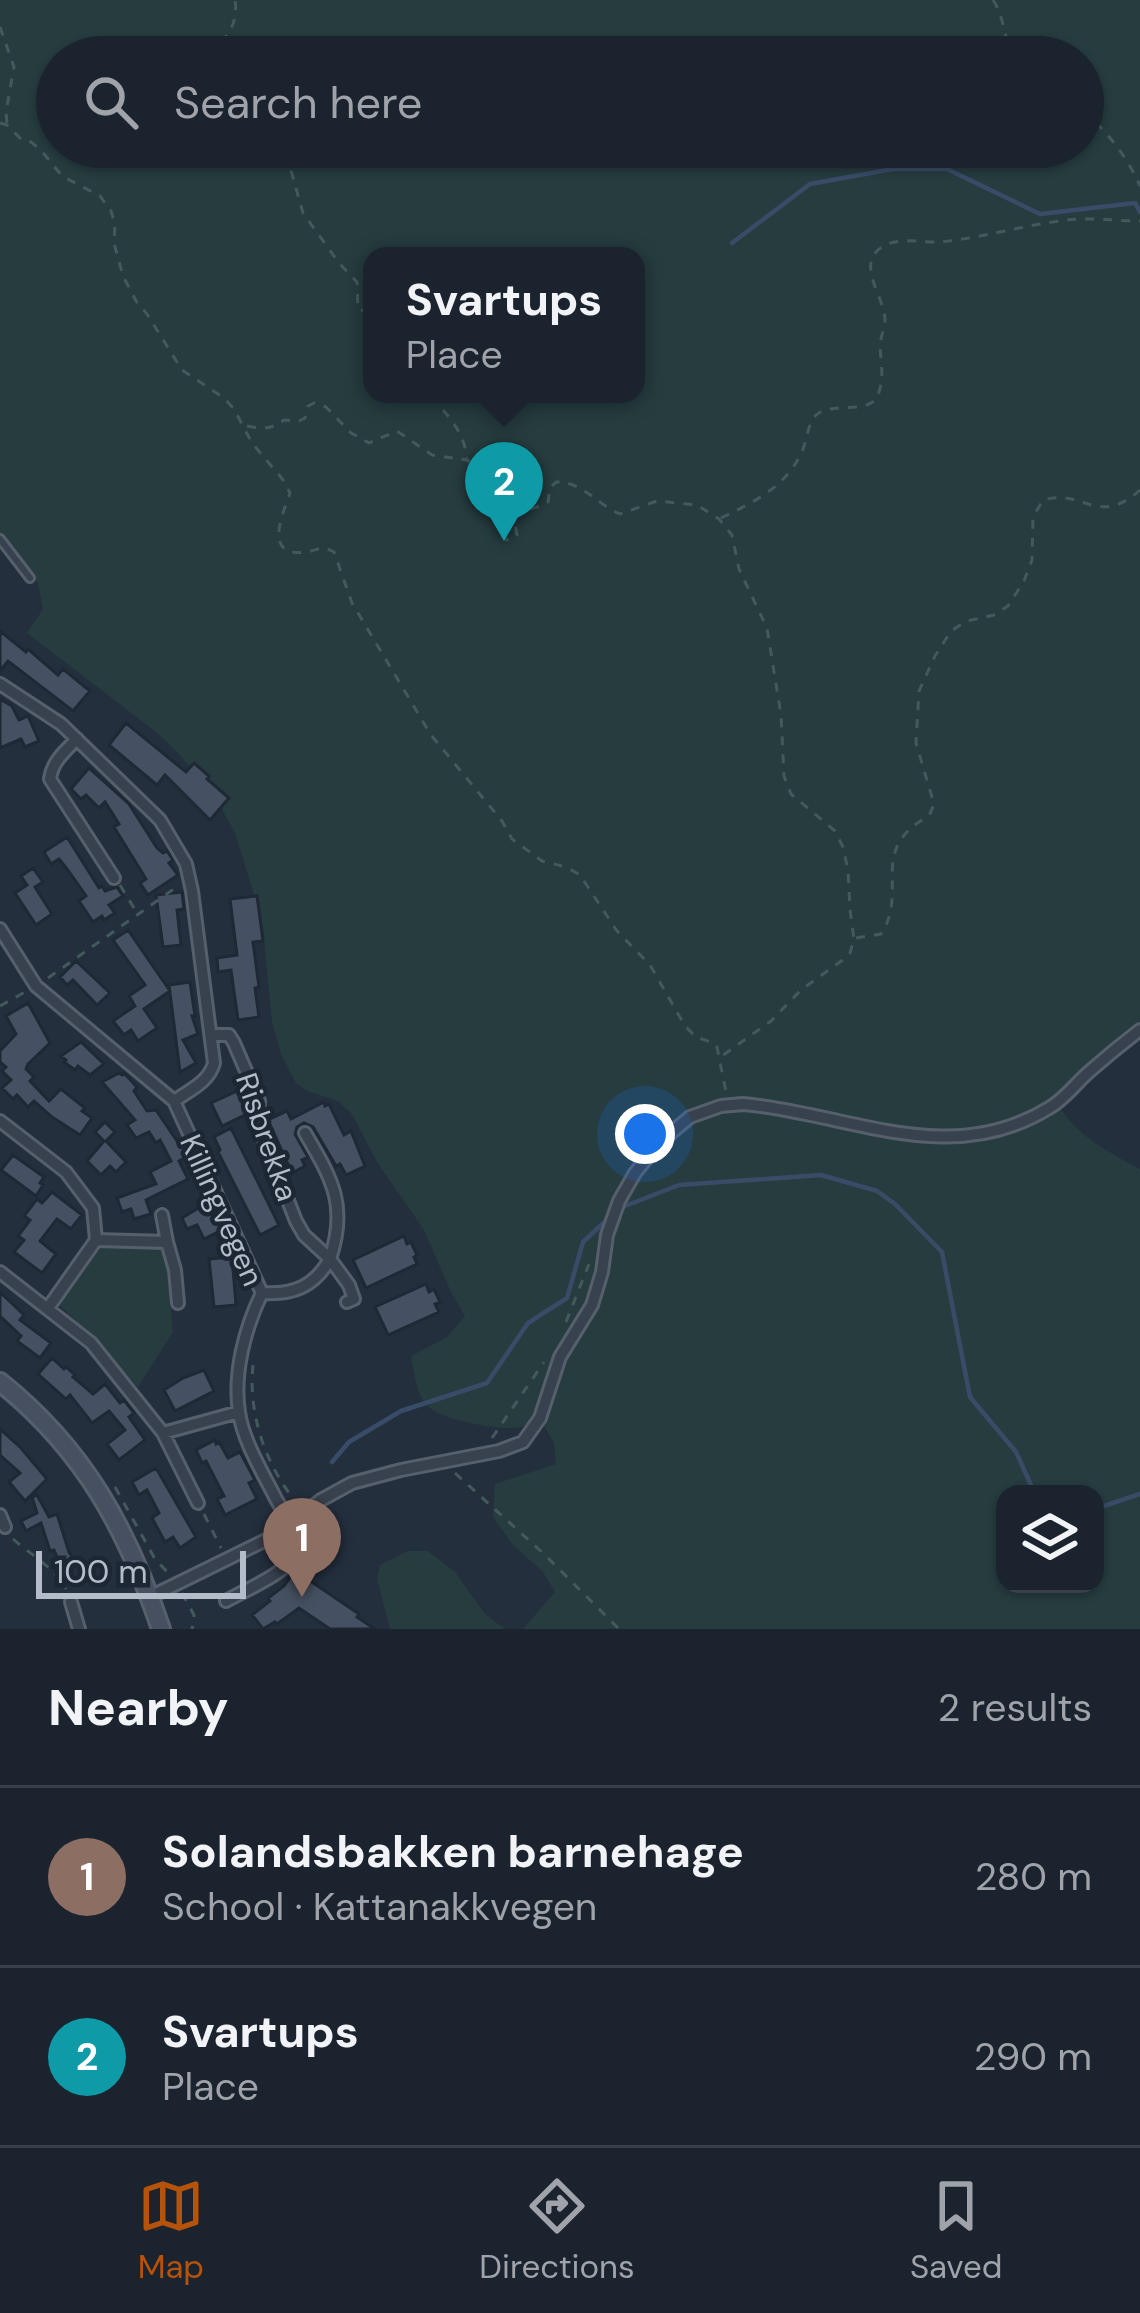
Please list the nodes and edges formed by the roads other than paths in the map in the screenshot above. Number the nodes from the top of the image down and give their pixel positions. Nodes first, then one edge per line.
1 (0, 539) edge
2 (30, 578) dead end
3 (0, 684) edge
4 (76, 739) junction
5 (114, 878) road end
6 (0, 929) edge
7 (1140, 1030) edge
8 (212, 1035) junction
9 (173, 1101) junction
10 (0, 1121) edge
11 (305, 1133) dead end
12 (162, 1215) dead end
13 (96, 1240) junction
14 (167, 1242) junction
15 (330, 1259) junction
16 (0, 1272) edge
17 (262, 1292) junction
18 (347, 1302) dead end
19 (178, 1303) dead end
20 (48, 1308) junction
21 (0, 1382) edge
22 (239, 1412) junction
23 (163, 1433) junction
24 (198, 1503) road end
25 (289, 1522) junction
26 (150, 1597) junction
27 (226, 1601) dead end
28 (71, 1603) road end
29 (80, 1629) edge
30 (161, 1629) edge

1 - 2 lane
3 - 4 street
4 - 5 street
4 - 8 street
6 - 9 street, Killingvegen
7 - 25 street
8 - 9 street, Killingvegen
8 - 15 street, Risbrekka
9 - 17 street, Killingvegen
10 - 13 street
11 - 15 street, Risbrekka
12 - 14 street
13 - 14 street
13 - 20 street
14 - 19 street
15 - 17 street
15 - 18 street, Risbrekka
16 - 20 street
17 - 22 street, Killingvegen
20 - 23 street
21 - 26 main road
22 - 23 street
22 - 25 street, Killingvegen
23 - 24 street
25 - 26 street
25 - 27 street
26 - 30 main road
28 - 29 street

